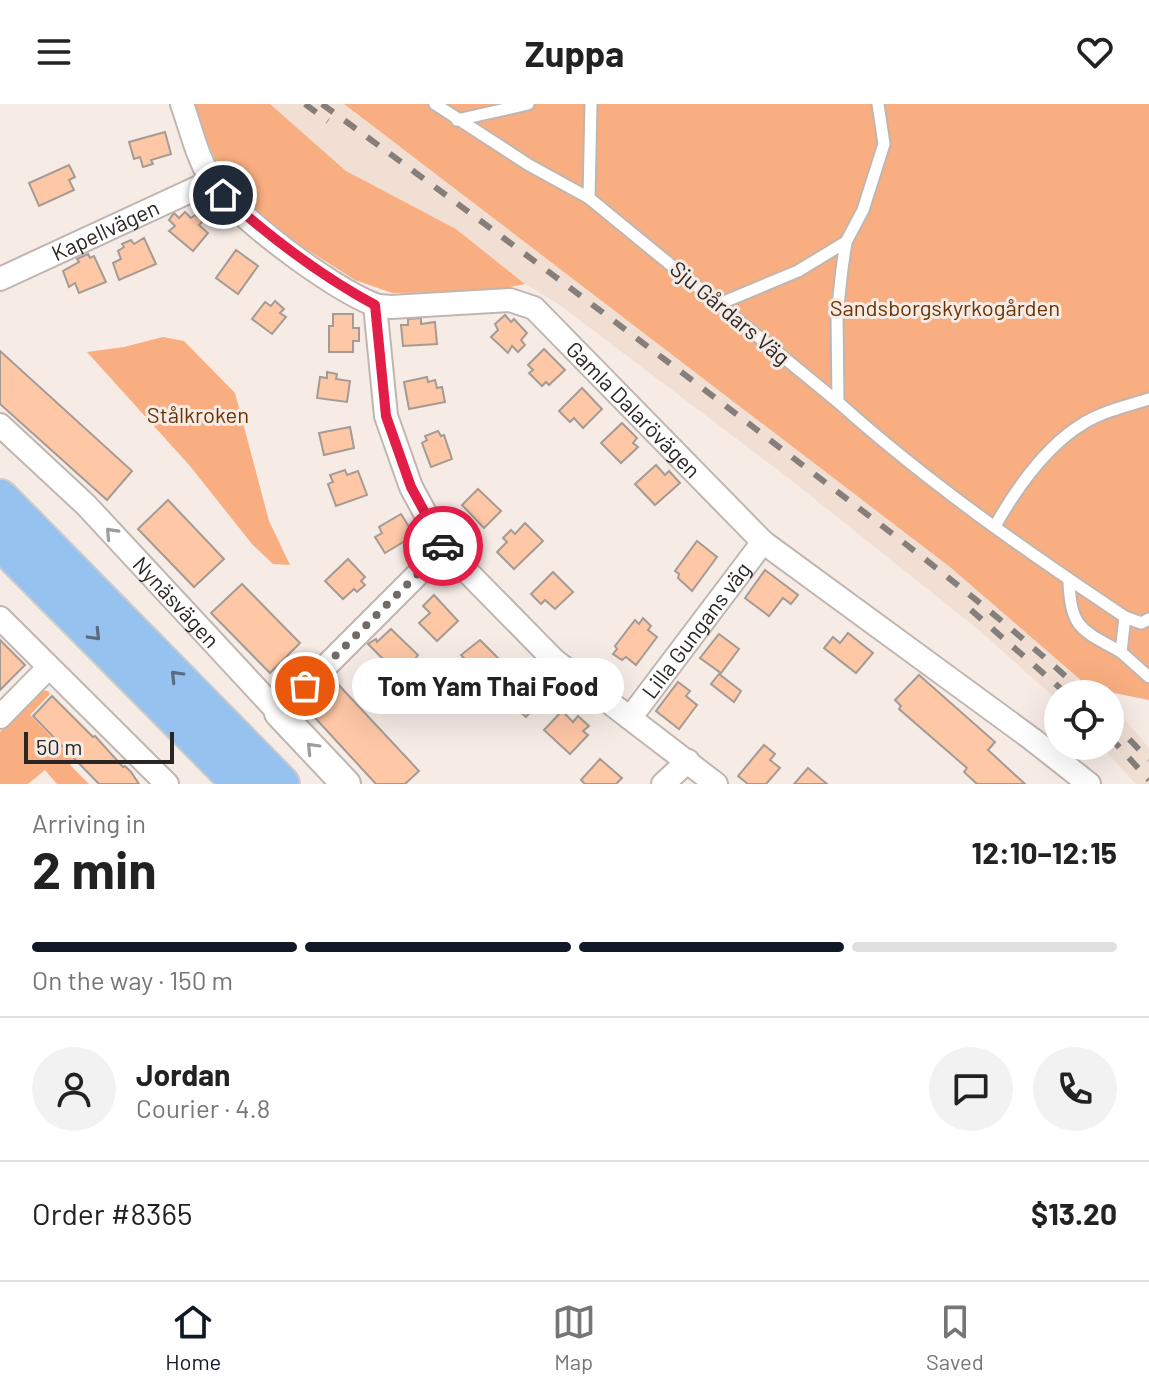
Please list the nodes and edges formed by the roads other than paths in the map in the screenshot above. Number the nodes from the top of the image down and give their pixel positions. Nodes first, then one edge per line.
1 (182, 104) edge
2 (435, 104) edge
3 (528, 104) edge
4 (591, 104) edge
5 (878, 104) edge
6 (457, 120) junction
7 (212, 181) junction
8 (589, 198) junction
9 (846, 242) junction
10 (0, 279) edge
11 (719, 304) junction
12 (375, 305) junction
13 (1149, 399) edge
14 (838, 402) junction
15 (0, 425) edge
16 (0, 498) edge
17 (995, 526) junction
18 (0, 541) edge
19 (763, 542) junction
20 (444, 548) junction
21 (1069, 580) junction
22 (1125, 617) junction
23 (0, 618) edge
24 (1149, 619) edge
25 (1121, 652) junction
26 (49, 667) junction
27 (1149, 677) edge
28 (279, 713) junction
29 (0, 717) edge
30 (630, 718) junction
31 (230, 732) junction
32 (688, 761) junction
33 (167, 784) edge
34 (241, 784) edge
35 (281, 784) edge
36 (302, 784) edge
37 (346, 784) edge
38 (663, 784) edge
39 (716, 784) edge
40 (1089, 784) edge

1 - 7 street, Gamla Dalarövägen
2 - 6 lane, Sju Gårdars Väg
3 - 6 lane
4 - 8 lane
5 - 9 lane
6 - 8 lane, Sju Gårdars Väg
7 - 10 street, Kapellvägen
7 - 12 street, Gamla Dalarövägen
8 - 11 lane, Sju Gårdars Väg
9 - 11 lane
9 - 14 lane
11 - 14 lane, Sju Gårdars Väg
12 - 19 street, Gamla Dalarövägen
12 - 20 street
13 - 17 lane
14 - 17 lane, Sju Gårdars Väg
28 -> 15 street, Nynäsvägen
31 -> 16 highway
17 - 21 lane, Sju Gårdars Väg
18 -> 34 highway
19 - 30 street, Lilla Gungans väg
19 - 40 street, Gamla Dalarövägen
20 - 28 street
20 - 30 street
21 - 22 lane, Sju Gårdars Väg
21 - 25 lane
22 - 24 lane
22 - 25 lane
23 - 26 street
25 - 27 lane
26 - 29 street
26 - 33 street
37 -> 28 street, Nynäsvägen
30 - 32 street
31 - 35 highway
31 - 36 highway
32 - 38 street
32 - 39 street

